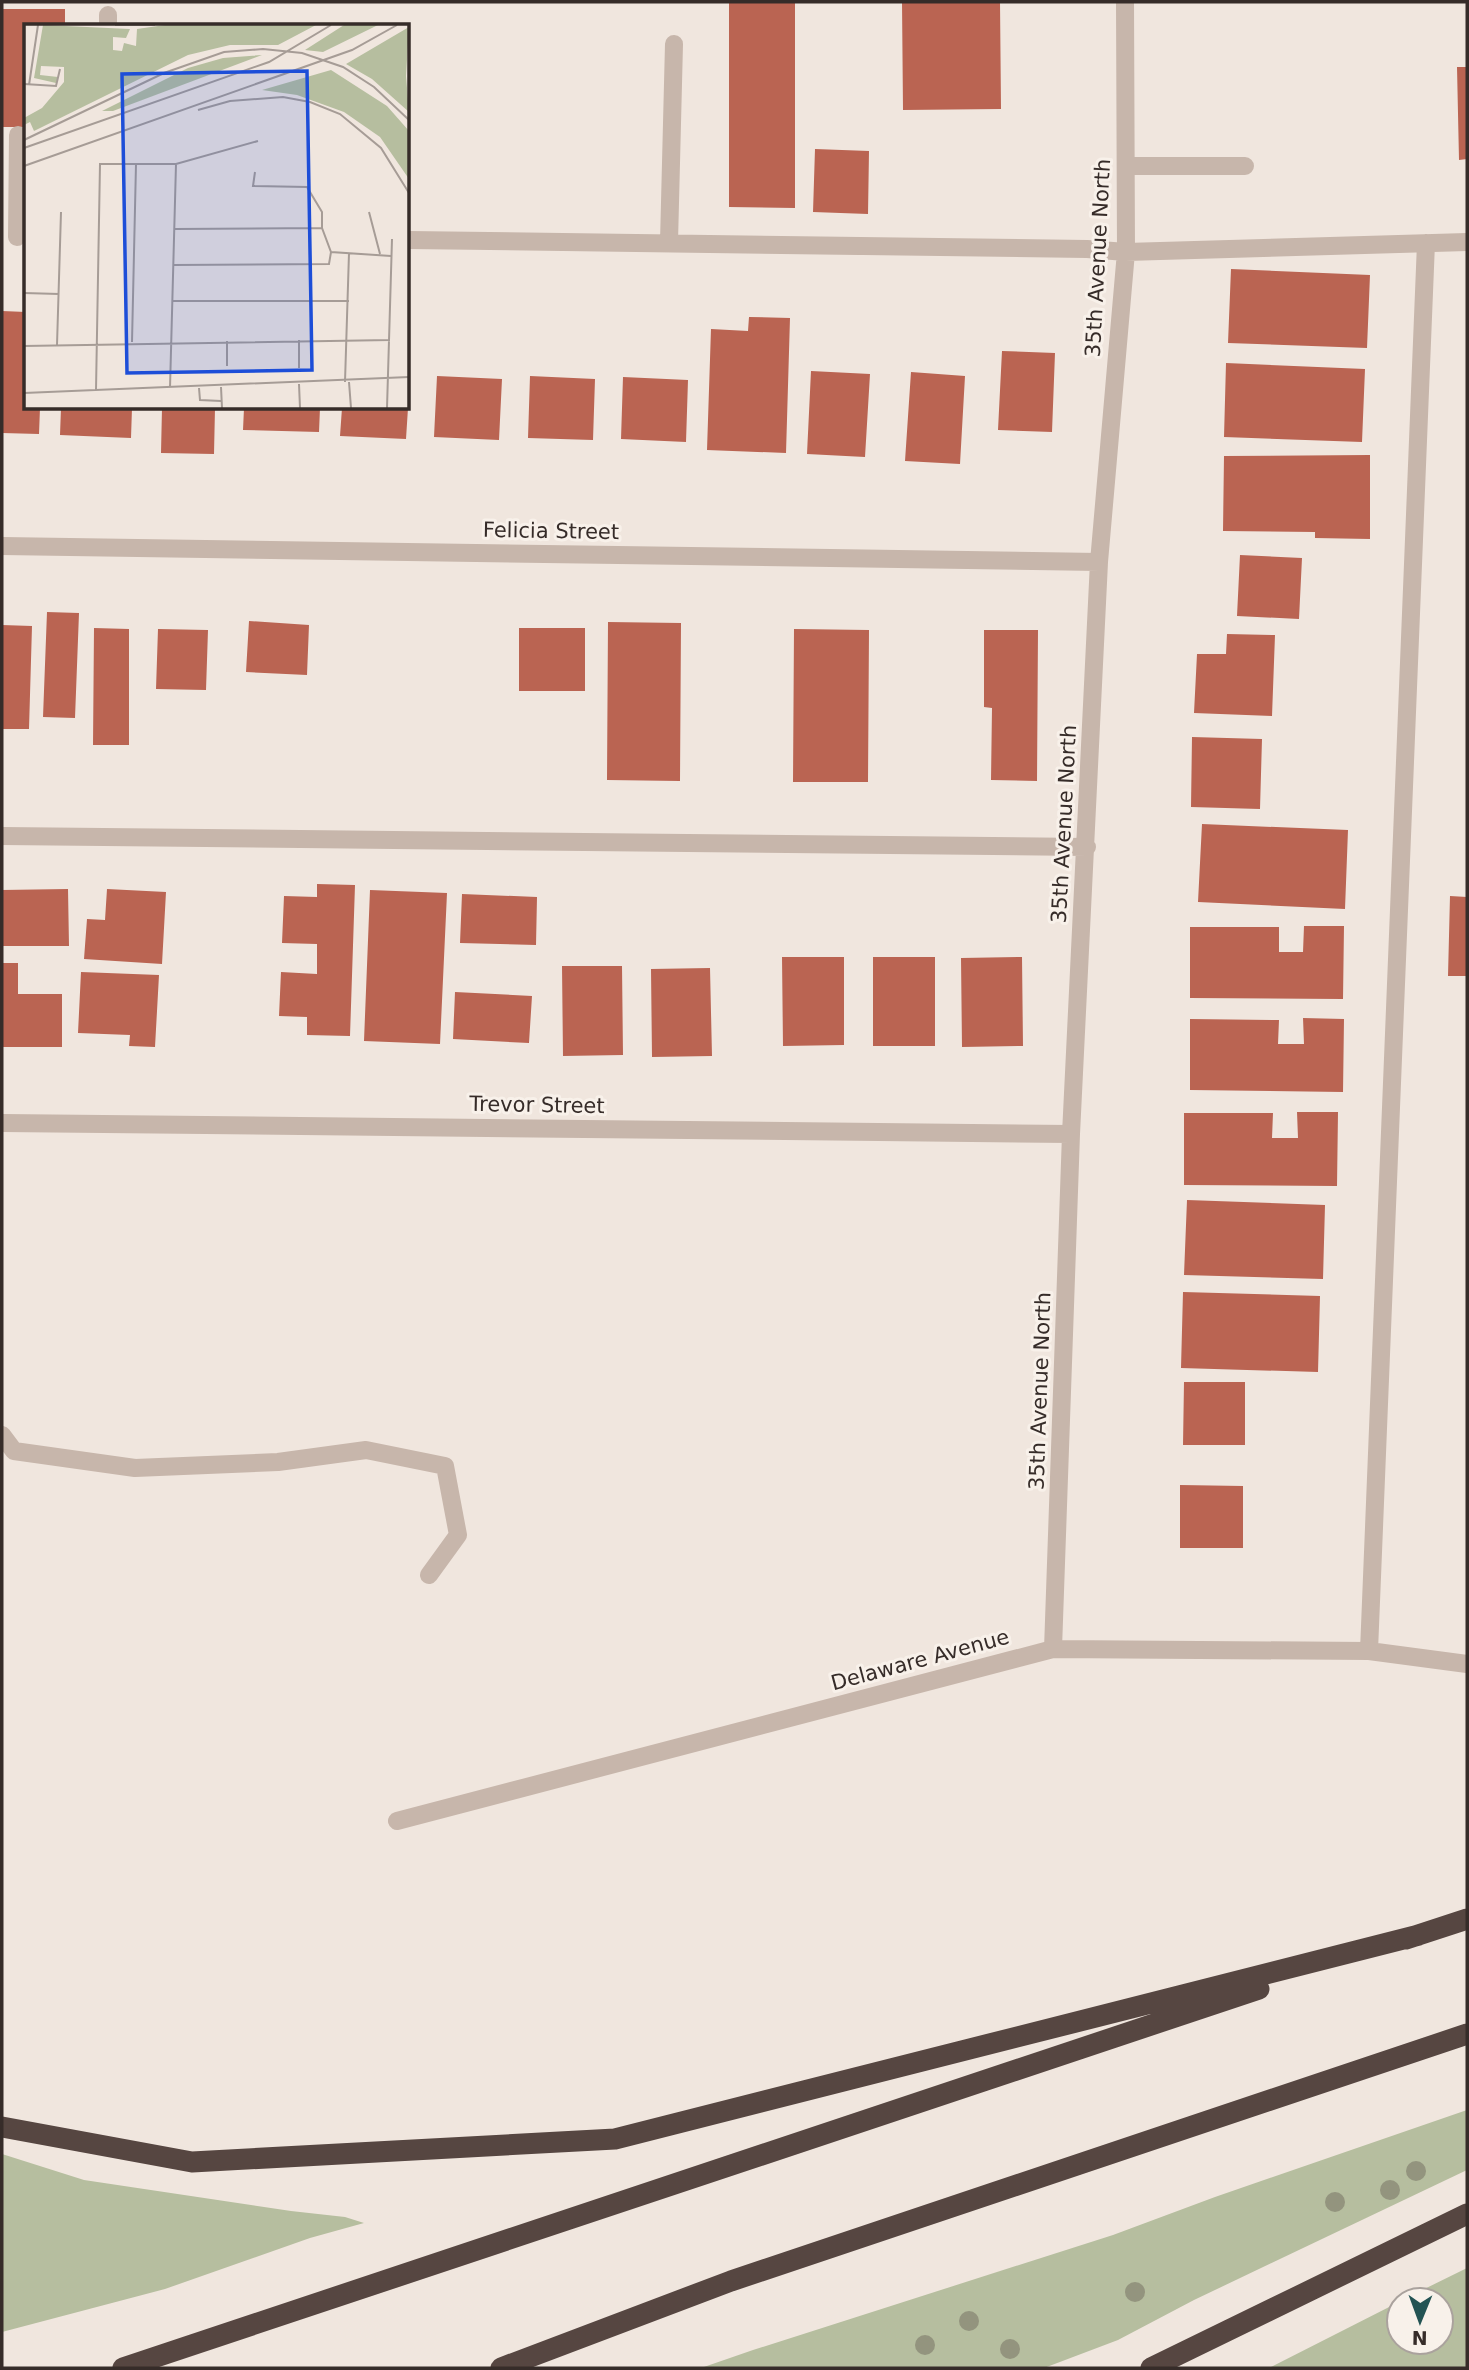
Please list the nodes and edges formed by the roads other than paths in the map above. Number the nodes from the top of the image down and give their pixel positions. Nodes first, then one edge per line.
1 (1125, 2) edge
2 (674, 44) dead end
3 (18, 135) dead end
4 (1126, 166) junction
5 (1245, 166) dead end
6 (15, 237) edge
7 (410, 240) edge
8 (669, 242) junction
9 (1467, 242) edge
10 (1426, 243) junction
11 (1126, 252) junction
12 (2, 546) edge
13 (1099, 562) junction
14 (2, 836) edge
15 (1087, 847) junction
16 (2, 1123) edge
17 (1071, 1134) junction
18 (2, 1435) edge
19 (429, 1575) dead end
20 (1054, 1649) junction
21 (1369, 1651) junction
22 (1467, 1664) edge
23 (397, 1821) dead end
24 (1467, 1919) edge
25 (1419, 1935) junction
26 (1467, 2034) edge
27 (2, 2127) edge
28 (1467, 2214) edge
29 (123, 2368) edge
30 (501, 2368) edge
31 (1151, 2368) edge

1 - 4 street, 35th Avenue North
2 - 8 street
3 - 6 street
4 - 5 street
4 - 11 street, 35th Avenue North
7 - 8 street
8 - 11 street
9 - 10 street
10 - 11 street
10 - 21 street
11 - 13 street, 35th Avenue North
12 - 13 street, Felicia Street
13 - 15 street, 35th Avenue North
14 - 15 street
15 - 17 street, 35th Avenue North
16 - 17 street, Trevor Street
17 - 20 street, 35th Avenue North
18 - 19 street
20 - 21 street, Delaware Avenue
20 - 23 street, Delaware Avenue
21 - 22 street, Delaware Avenue
24 - 25 highway
25 - 27 highway
25 - 29 highway
26 - 30 highway
28 - 31 highway

